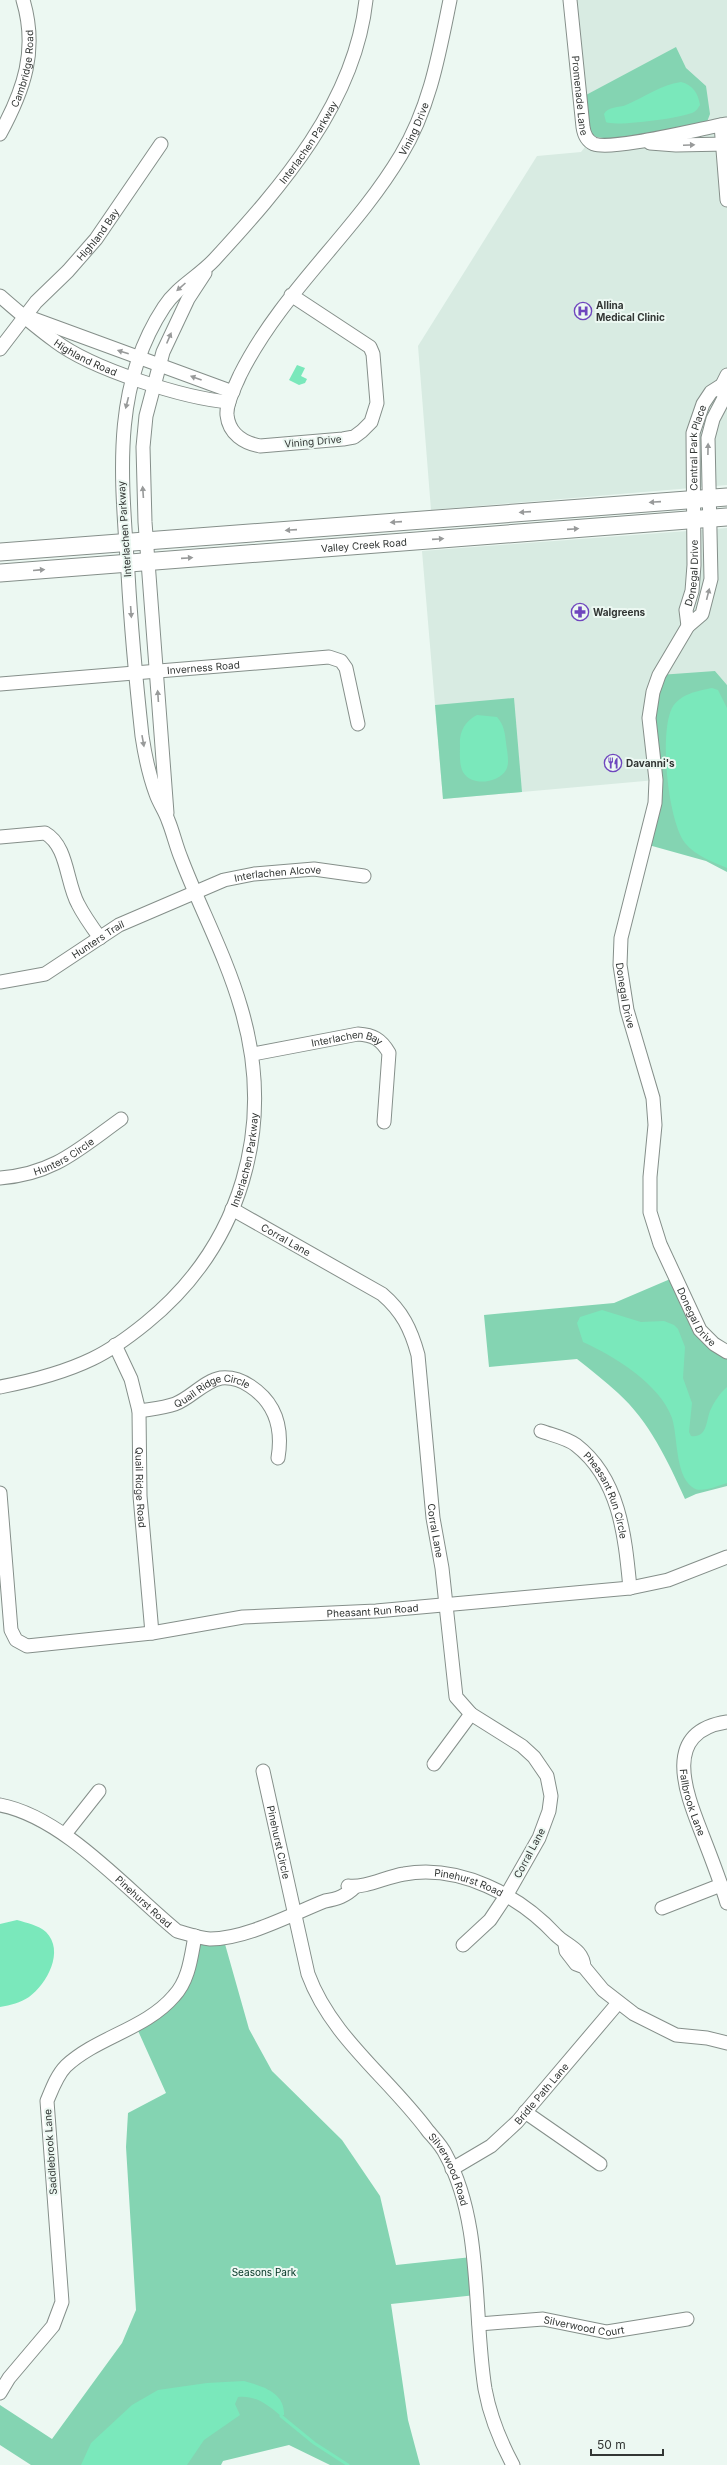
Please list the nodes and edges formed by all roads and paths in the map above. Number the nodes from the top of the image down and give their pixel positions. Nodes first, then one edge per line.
1 (23, 0) edge
2 (366, 0) edge
3 (450, 0) edge
4 (570, 0) edge
5 (724, 124) edge
6 (0, 134) edge
7 (636, 142) junction
8 (161, 144) dead end
9 (725, 144) edge
10 (727, 200) edge
11 (211, 263) junction
12 (0, 296) edge
13 (292, 296) junction
14 (25, 316) junction
15 (0, 349) edge
16 (140, 358) junction
17 (160, 365) junction
18 (133, 378) junction
19 (724, 380) edge
20 (155, 384) junction
21 (231, 397) junction
22 (727, 497) edge
23 (702, 499) junction
24 (727, 517) edge
25 (701, 519) junction
26 (146, 541) junction
27 (125, 543) junction
28 (0, 552) edge
29 (148, 561) junction
30 (127, 563) junction
31 (0, 573) edge
32 (156, 671) junction
33 (135, 673) junction
34 (0, 684) edge
35 (358, 724) dead end
36 (168, 819) junction
37 (0, 837) edge
38 (364, 876) dead end
39 (195, 891) junction
40 (100, 938) junction
41 (0, 982) edge
42 (253, 1054) junction
43 (122, 1119) dead end
44 (384, 1122) dead end
45 (0, 1178) edge
46 (232, 1209) junction
47 (115, 1345) junction
48 (727, 1352) edge
49 (0, 1387) edge
50 (139, 1411) junction
51 (541, 1431) dead end
52 (278, 1458) dead end
53 (0, 1493) edge
54 (727, 1558) edge
55 (630, 1588) junction
56 (446, 1604) junction
57 (152, 1633) junction
58 (471, 1714) junction
59 (727, 1722) edge
60 (434, 1764) dead end
61 (263, 1772) dead end
62 (99, 1791) dead end
63 (0, 1806) edge
64 (65, 1834) junction
65 (721, 1885) junction
66 (506, 1896) junction
67 (727, 1903) edge
68 (662, 1908) dead end
69 (295, 1912) junction
70 (195, 1936) junction
71 (463, 1945) dead end
72 (618, 2002) junction
73 (727, 2043) edge
74 (525, 2112) junction
75 (600, 2164) dead end
76 (452, 2169) junction
77 (687, 2319) dead end
78 (479, 2324) junction
79 (0, 2393) edge
80 (513, 2465) edge

1 - 6 street, Cambridge Road
2 - 11 street, Interlachen Parkway
3 - 13 street, Vining Drive
4 - 7 street, Promenade Lane
5 - 7 street, Promenade Lane
5 - 9 street
7 -> 9 street, Promenade Lane
8 - 14 street, Highland Bay
9 - 10 street
11 -> 16 street, Interlachen Parkway
17 -> 11 street, Interlachen Parkway
12 - 14 street, Highland Road
13 - 21 street, Vining Drive
13 - 21 street, Vining Drive
14 - 15 street, Highland Bay
16 -> 14 street, Highland Road
14 - 18 street, Highland Road
16 - 17 street, Highland Road
16 - 18 street, Interlachen Parkway
17 - 20 street, Interlachen Parkway
21 -> 17 street
18 - 20 street, Highland Road
18 -> 27 street, Interlachen Parkway
19 - 23 street, Central Park Place
20 - 21 street
26 -> 20 street, Interlachen Parkway
22 - 23 main road, Valley Creek Road
23 - 25 street, Central Park Place
23 -> 26 main road, Valley Creek Road
24 - 25 main road, Valley Creek Road
29 -> 25 main road, Valley Creek Road
25 - 48 street, Donegal Drive
26 - 27 main road, Valley Creek Road
26 - 29 street, Interlachen Parkway
27 - 28 main road, Valley Creek Road
27 - 30 street, Interlachen Parkway
29 - 30 main road, Valley Creek Road
29 - 32 street, Interlachen Parkway
31 -> 30 main road, Valley Creek Road
30 -> 33 street, Interlachen Parkway
32 - 33 street, Inverness Road
32 - 35 street, Inverness Road
36 -> 32 street, Interlachen Parkway
33 - 34 street, Inverness Road
33 -> 36 street, Interlachen Parkway
36 - 39 street, Interlachen Parkway
37 - 40 street
38 - 39 street, Interlachen Alcove
39 - 40 street, Hunters Trail
39 - 42 street, Interlachen Parkway
40 - 41 street, Hunters Trail
42 - 44 street, Interlachen Bay
42 - 46 street, Interlachen Parkway
43 - 45 street, Hunters Circle
46 - 47 street, Interlachen Parkway
46 - 56 street, Corral Lane
47 - 49 street, Interlachen Parkway
47 - 50 street, Quail Ridge Road
50 - 52 street, Quail Ridge Circle
50 - 57 street, Quail Ridge Road
51 - 55 street, Pheasant Run Circle
53 - 57 street, Pheasant Run Road
54 - 55 street, Pheasant Run Road
55 - 56 street, Pheasant Run Road
56 - 57 street, Pheasant Run Road
56 - 58 street, Corral Lane
58 - 60 street
58 - 66 street, Corral Lane
59 - 65 street, Fallbrook Lane
61 - 69 street, Pinehurst Circle
62 - 64 street
63 - 64 street, Pinehurst Road
64 - 70 street, Pinehurst Road
65 - 67 street, Fallbrook Lane
65 - 68 street
66 - 69 street, Pinehurst Road
66 - 71 street, Corral Lane
66 - 72 street, Pinehurst Road
69 - 70 street, Pinehurst Road
69 - 76 street, Silverwood Road
70 - 79 street, Saddlebrook Lane
72 - 73 street, Pinehurst Road
72 - 74 street, Bridle Path Lane
74 - 75 street
74 - 76 street, Bridle Path Lane
76 - 78 street, Silverwood Road
77 - 78 street, Silverwood Court
78 - 80 street, Silverwood Road

